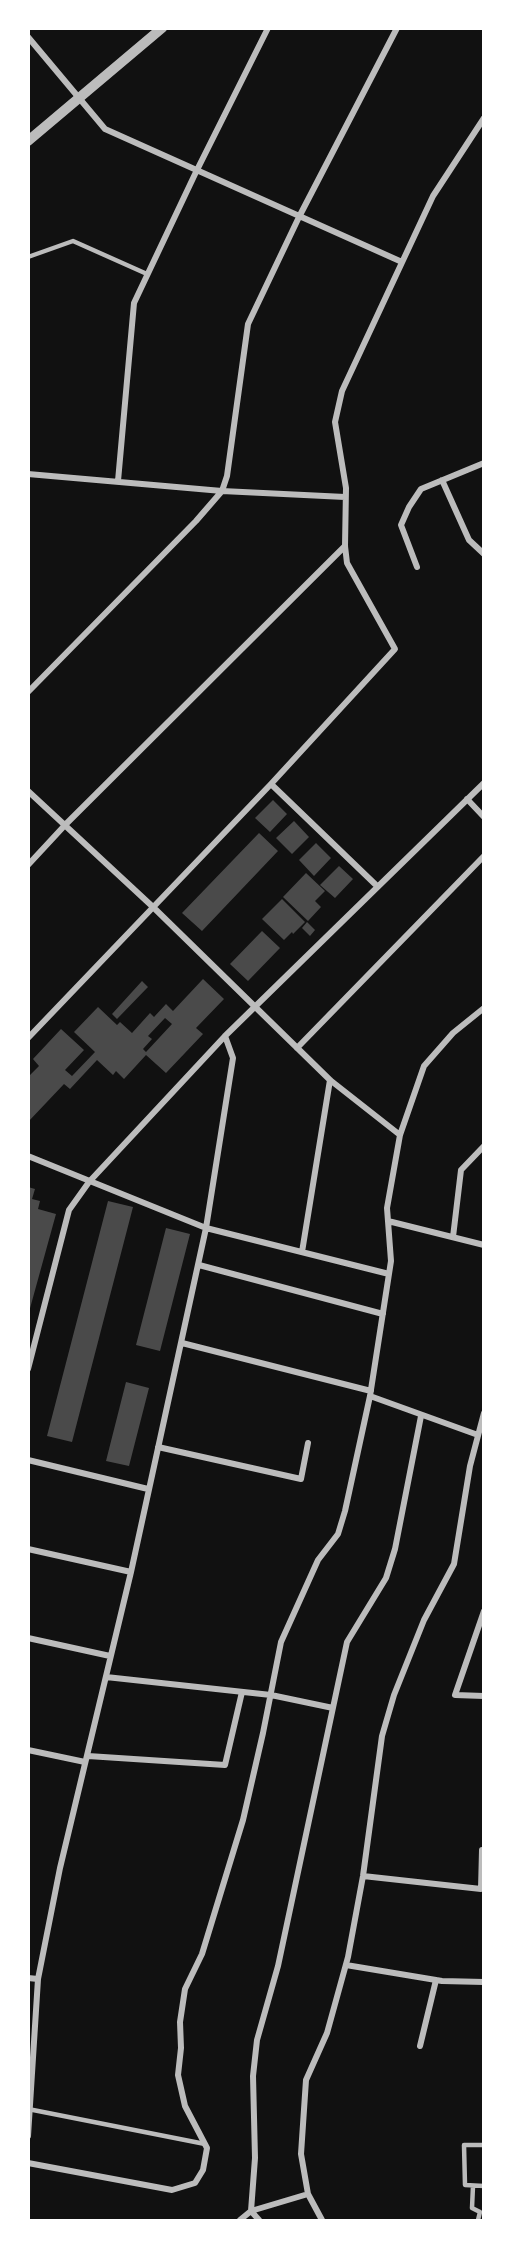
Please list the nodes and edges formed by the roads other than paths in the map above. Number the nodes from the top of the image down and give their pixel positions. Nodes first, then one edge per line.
1 (162, 28) edge
2 (268, 28) edge
3 (397, 28) edge
4 (28, 36) edge
5 (78, 98) junction
6 (483, 118) edge
7 (28, 141) edge
8 (196, 172) junction
9 (298, 218) junction
10 (28, 257) edge
11 (402, 262) junction
12 (147, 274) junction
13 (483, 463) edge
14 (28, 474) edge
15 (442, 480) junction
16 (118, 481) junction
17 (222, 491) junction
18 (345, 497) junction
19 (345, 546) junction
20 (483, 554) edge
21 (417, 567) dead end
22 (28, 692) edge
23 (483, 783) edge
24 (271, 784) junction
25 (28, 791) edge
26 (466, 799) junction
27 (483, 817) edge
28 (66, 824) junction
29 (483, 856) edge
30 (28, 865) edge
31 (377, 886) junction
32 (153, 908) junction
33 (255, 1007) junction
34 (483, 1008) edge
35 (225, 1036) junction
36 (28, 1038) edge
37 (297, 1048) junction
38 (330, 1080) junction
39 (400, 1135) junction
40 (483, 1146) edge
41 (28, 1156) edge
42 (89, 1182) junction
43 (388, 1221) junction
44 (206, 1228) junction
45 (453, 1237) junction
46 (483, 1245) edge
47 (302, 1251) junction
48 (199, 1264) junction
49 (389, 1274) junction
50 (383, 1314) junction
51 (182, 1343) junction
52 (28, 1369) edge
53 (370, 1393) junction
54 (483, 1413) edge
55 (421, 1416) junction
56 (480, 1434) edge
57 (308, 1443) dead end
58 (158, 1447) junction
59 (28, 1460) edge
60 (148, 1489) junction
61 (28, 1549) edge
62 (131, 1572) junction
63 (483, 1611) edge
64 (28, 1638) edge
65 (110, 1656) junction
66 (106, 1677) junction
67 (242, 1692) junction
68 (271, 1695) junction
69 (483, 1696) edge
70 (333, 1707) junction
71 (28, 1750) edge
72 (87, 1759) junction
73 (482, 1850) edge
74 (363, 1876) junction
75 (346, 1965) junction
76 (28, 1978) edge
77 (38, 1979) junction
78 (436, 1980) junction
79 (483, 1982) edge
80 (420, 2046) dead end
81 (29, 2110) edge
82 (28, 2136) edge
83 (205, 2144) junction
84 (483, 2145) edge
85 (28, 2163) edge
86 (473, 2186) junction
87 (483, 2186) edge
88 (308, 2194) junction
89 (251, 2211) junction
90 (240, 2220) edge
91 (259, 2220) edge
92 (322, 2220) edge
93 (478, 2220) edge

1 - 5 street
2 - 8 street
3 - 9 street
4 - 5 street
5 - 7 street
5 - 8 street
6 - 11 street
8 - 9 street
8 - 12 street
9 - 11 street
9 - 17 street
10 - 12 lane
11 - 18 street
12 - 16 street
13 - 15 street
14 - 16 street
15 - 20 street
15 - 21 street
16 - 17 street
17 - 18 street
17 - 22 street
18 - 19 street
19 - 24 street
19 - 28 street
23 - 26 street
24 - 31 street
24 - 32 street
25 - 28 street
26 - 27 street
26 - 31 street
28 - 30 street
28 - 32 street
29 - 37 street
31 - 33 street
32 - 33 street
32 - 36 street
33 - 35 street
33 - 37 street
34 - 39 street
35 - 42 street
35 - 44 street
37 - 38 street
38 - 39 street
38 - 47 street
39 - 43 street
40 - 45 street
41 - 42 street
42 - 44 street
42 - 52 street
43 - 45 street
43 - 49 street
44 - 47 street
44 - 48 street
45 - 46 street
47 - 49 street
48 - 50 street
48 - 51 street
49 - 50 street
50 - 53 street
51 - 53 street
51 - 58 street
53 - 55 street
53 - 68 street
54 - 56 street
55 - 56 street
55 - 70 street
56 - 74 street
57 - 58 street
58 - 60 street
59 - 60 street
60 - 62 street
61 - 62 street
62 - 65 street
63 - 69 street
64 - 65 street
65 - 66 street
66 - 67 street
66 - 72 street
67 - 68 street
67 - 72 street
68 - 70 street
68 - 83 street
70 - 89 street
71 - 72 street
72 - 77 street
73 - 74 street
74 - 75 street
75 - 78 street
75 - 88 street
76 - 77 street
77 - 81 street
78 - 79 street
78 - 80 street
81 - 82 street
81 - 83 lane
83 - 85 street
84 - 86 lane
86 - 87 lane
86 - 93 lane
88 - 89 street
88 - 92 street
89 - 90 street
89 - 91 street

